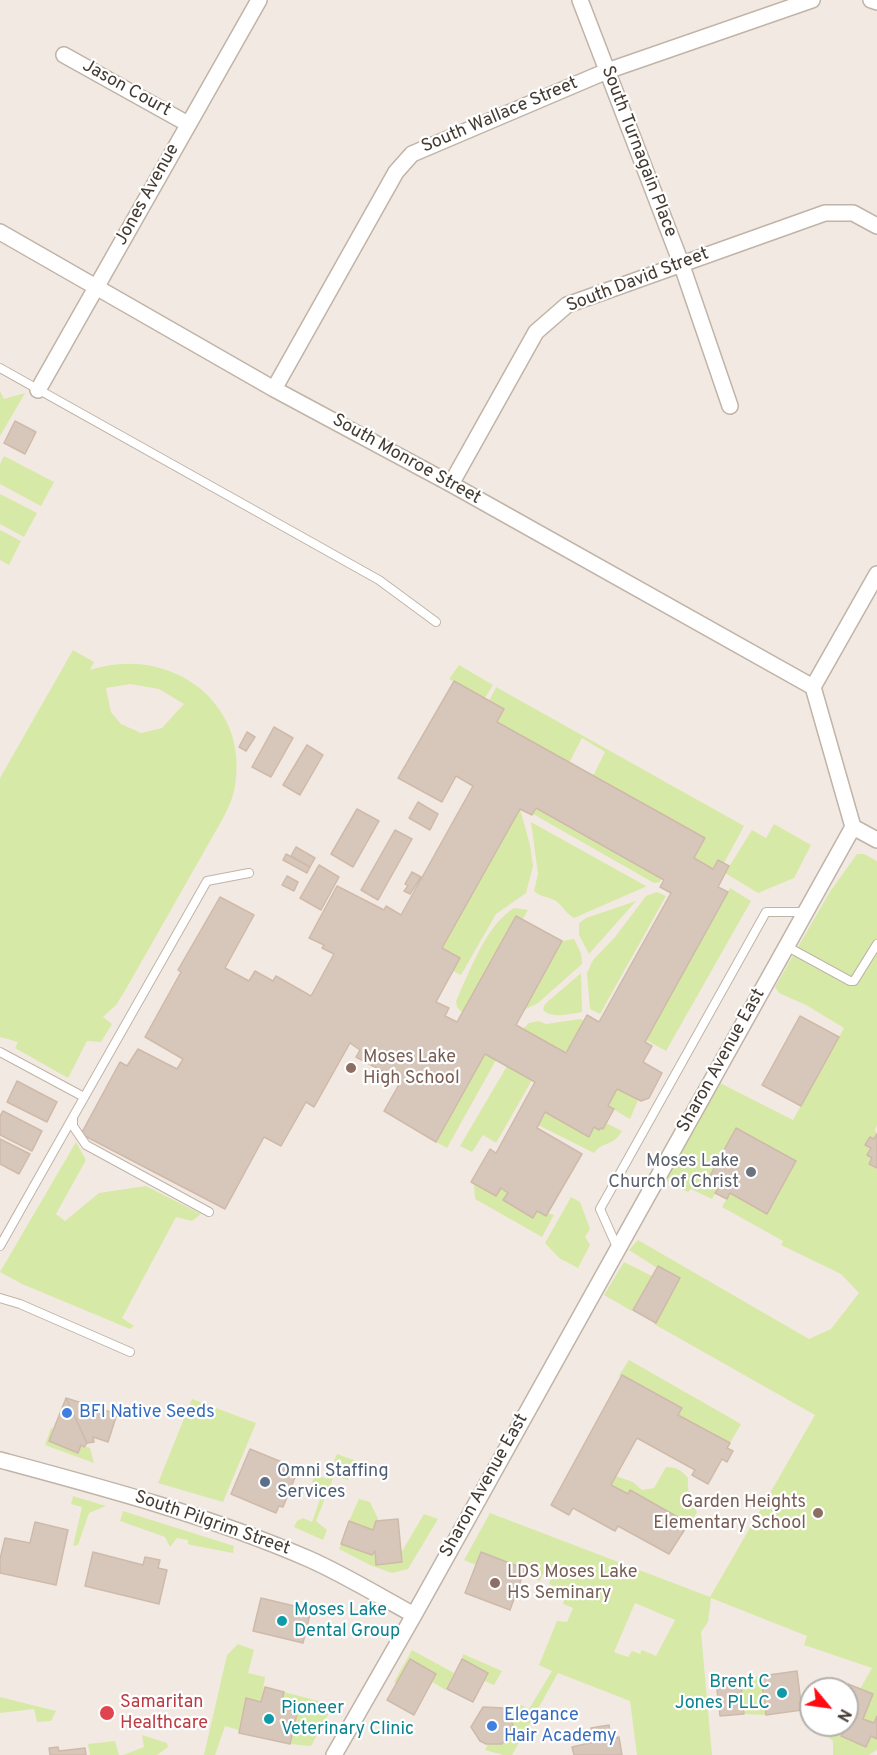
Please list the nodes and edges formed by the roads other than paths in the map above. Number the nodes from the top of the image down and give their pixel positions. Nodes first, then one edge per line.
1 (259, 0) edge
2 (580, 0) edge
3 (812, 0) edge
4 (871, 0) edge
5 (877, 2) edge
6 (64, 55) dead end
7 (607, 71) junction
8 (188, 124) junction
9 (877, 226) edge
10 (0, 232) edge
11 (681, 263) junction
12 (96, 288) junction
13 (0, 368) edge
14 (274, 389) junction
15 (38, 390) junction
16 (730, 406) dead end
17 (451, 484) junction
18 (877, 574) edge
19 (436, 622) dead end
20 (813, 687) junction
21 (853, 827) junction
22 (877, 840) edge
23 (249, 873) dead end
24 (805, 912) junction
25 (877, 944) edge
26 (786, 946) junction
27 (0, 1052) edge
28 (84, 1097) junction
29 (73, 1117) junction
30 (209, 1212) dead end
31 (0, 1246) edge
32 (618, 1248) junction
33 (0, 1298) edge
34 (130, 1352) dead end
35 (0, 1460) edge
36 (414, 1615) junction
37 (334, 1755) edge

1 - 8 street, Jones Avenue
2 - 7 street, South Turnagain Place
3 - 7 street, South Wallace Street
4 - 5 street
6 - 8 street, Jason Court
7 - 11 street, South Turnagain Place
7 - 14 street, South Wallace Street
8 - 12 street, Jones Avenue
9 - 11 street, South David Street
10 - 12 street, South Monroe Street
11 - 16 street, South Turnagain Place
11 - 17 street, South David Street
12 - 14 street, South Monroe Street
12 - 15 street, Jones Avenue
13 - 15 lane
14 - 17 street, South Monroe Street
15 - 19 lane
17 - 20 street, South Monroe Street
18 - 20 street
20 - 21 street
21 - 22 street
21 - 24 street, Sharon Avenue East
23 - 28 lane
24 - 26 street, Sharon Avenue East
24 - 32 lane
25 - 26 lane
26 - 32 street, Sharon Avenue East
27 - 28 lane
28 - 29 lane
29 - 30 lane
29 - 31 lane
32 - 36 street, Sharon Avenue East
33 - 34 lane
35 - 36 street, South Pilgrim Street
36 - 37 street, Sharon Avenue East

